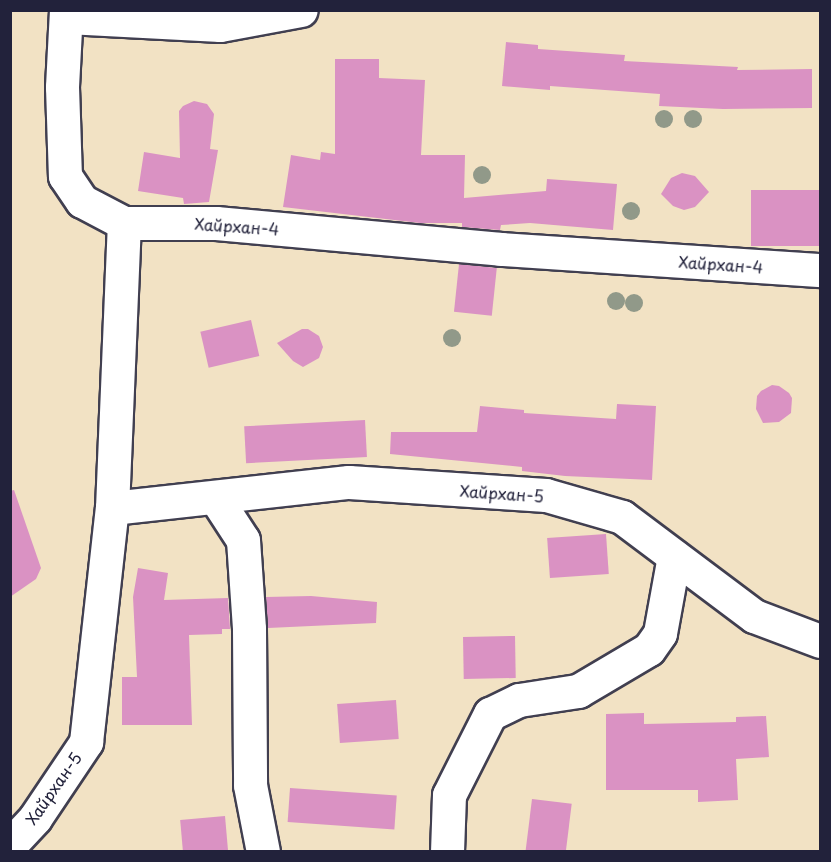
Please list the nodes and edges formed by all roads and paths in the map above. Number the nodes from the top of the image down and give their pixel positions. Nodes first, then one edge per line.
1 (301, 10) edge
2 (67, 14) edge
3 (124, 223) junction
4 (820, 270) edge
5 (215, 497) junction
6 (112, 508) junction
7 (674, 556) junction
8 (820, 641) edge
9 (10, 845) edge
10 (263, 852) edge
11 (447, 852) edge

1 - 2 street, Хайрхан-4
2 - 3 street, Хайрхан-4
3 - 4 street, Хайрхан-4
3 - 6 street
5 - 6 street, Хайрхан-5
5 - 7 street, Хайрхан-5
5 - 10 street
6 - 9 street, Хайрхан-5
7 - 8 street, Хайрхан-5
7 - 11 street

